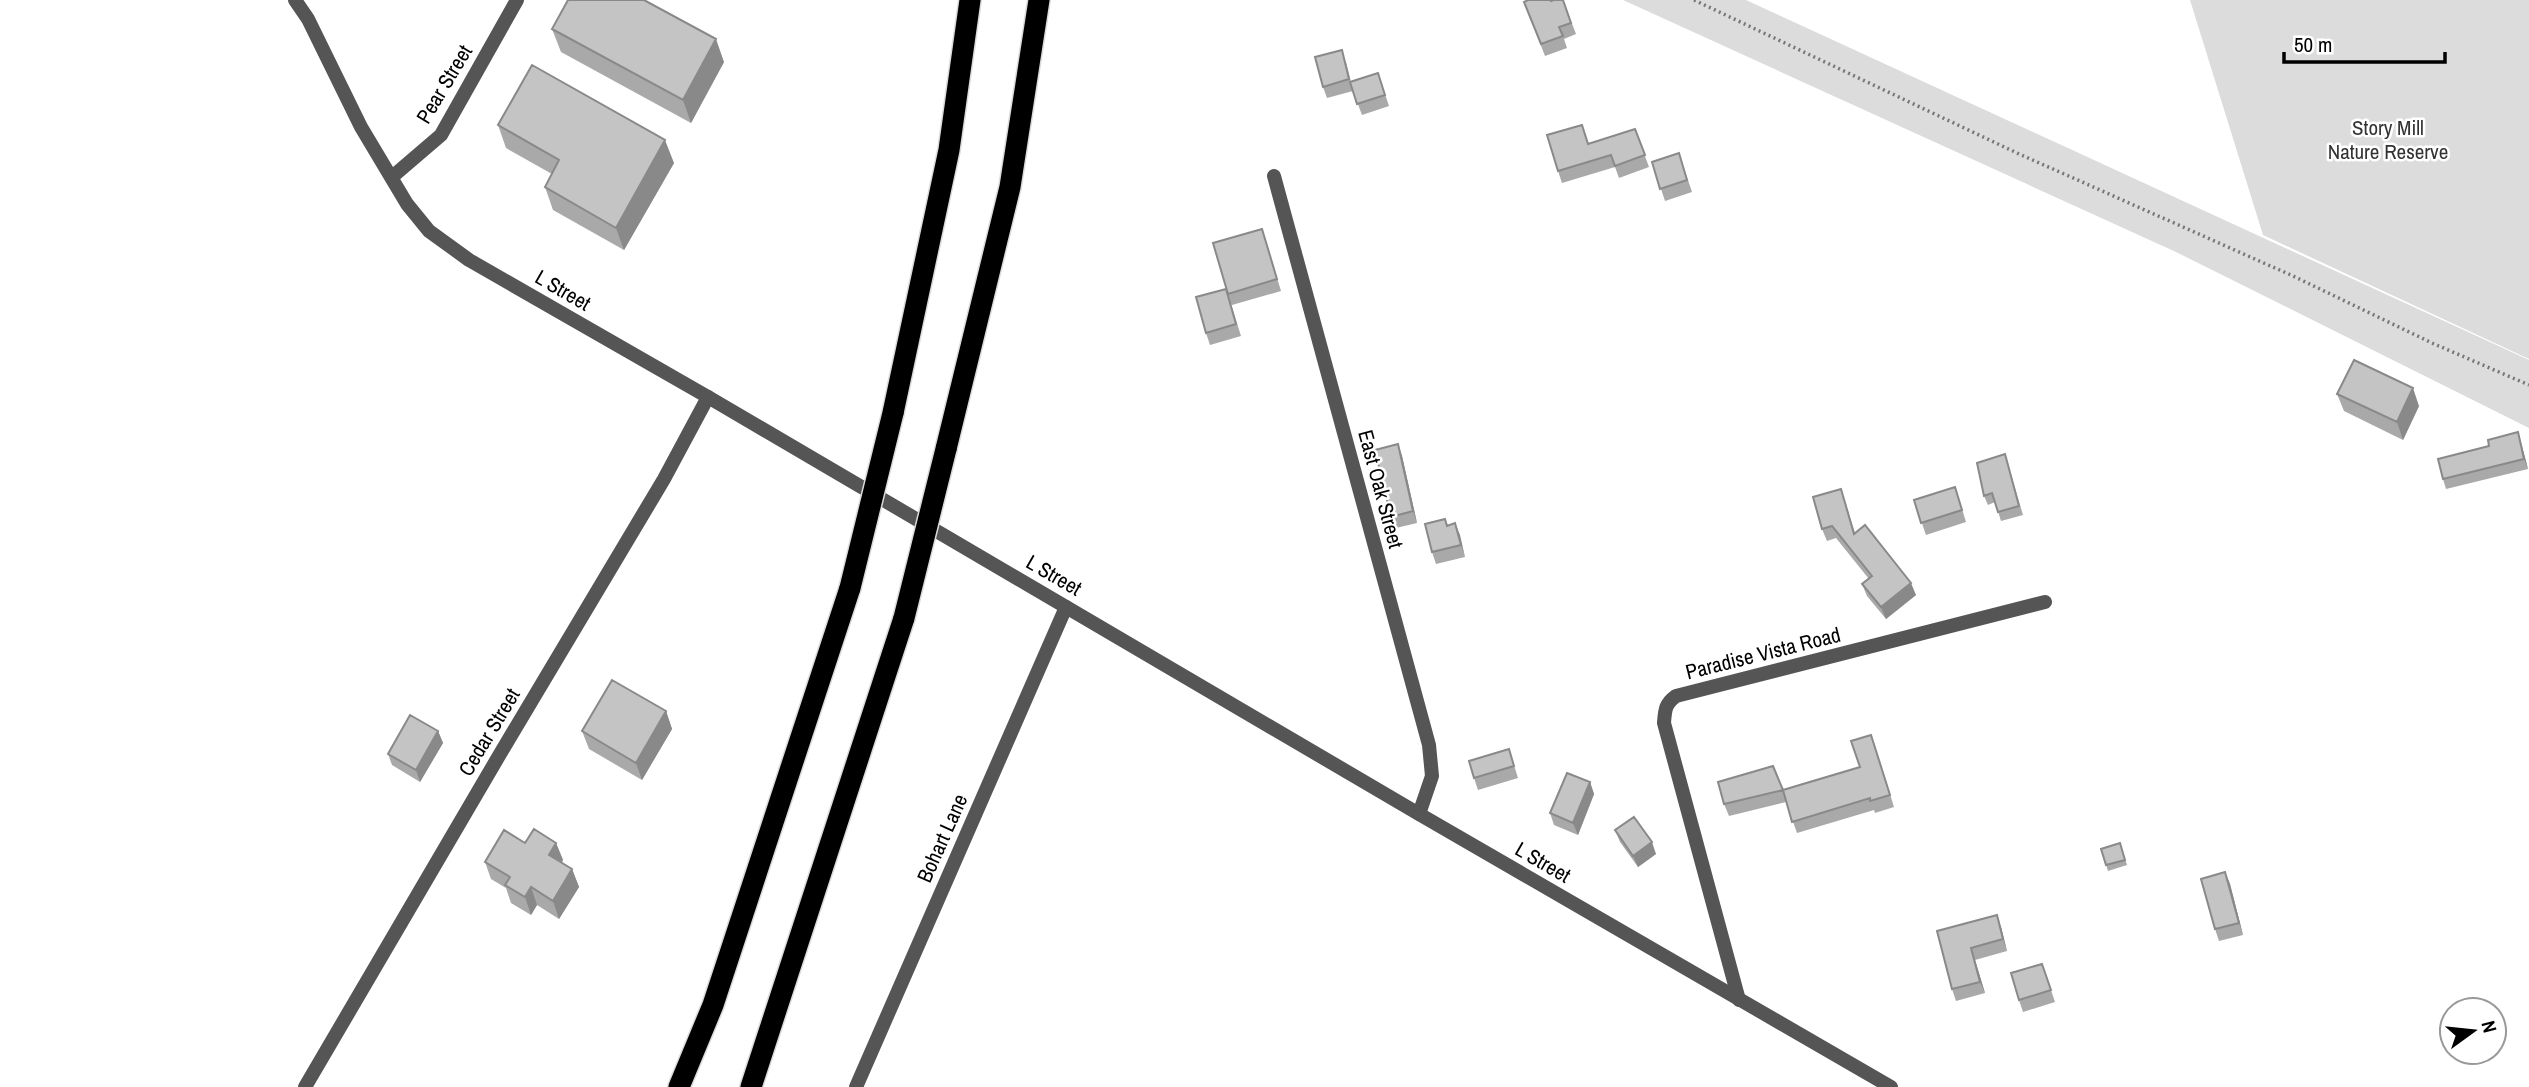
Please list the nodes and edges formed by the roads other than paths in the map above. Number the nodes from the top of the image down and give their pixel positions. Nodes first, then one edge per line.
1 (295, 0) edge
2 (517, 0) edge
3 (970, 0) edge
4 (1039, 0) edge
5 (1274, 176) dead end
6 (392, 177) junction
7 (708, 397) junction
8 (2045, 602) dead end
9 (1066, 607) junction
10 (1419, 814) junction
11 (1739, 1000) junction
12 (305, 1087) edge
13 (679, 1087) edge
14 (751, 1087) edge
15 (856, 1087) edge
16 (1891, 1087) edge

1 - 6 street, L Street
2 - 6 street, Pear Street
3 - 13 highway, bridge
4 - 14 highway, bridge
5 - 10 street, East Oak Street
6 - 7 street, L Street
7 - 9 street, L Street
7 - 12 street, Cedar Street
8 - 11 street, Paradise Vista Road
9 - 10 street, L Street
9 - 15 street, Bohart Lane
10 - 11 street, L Street
11 - 16 street, L Street

